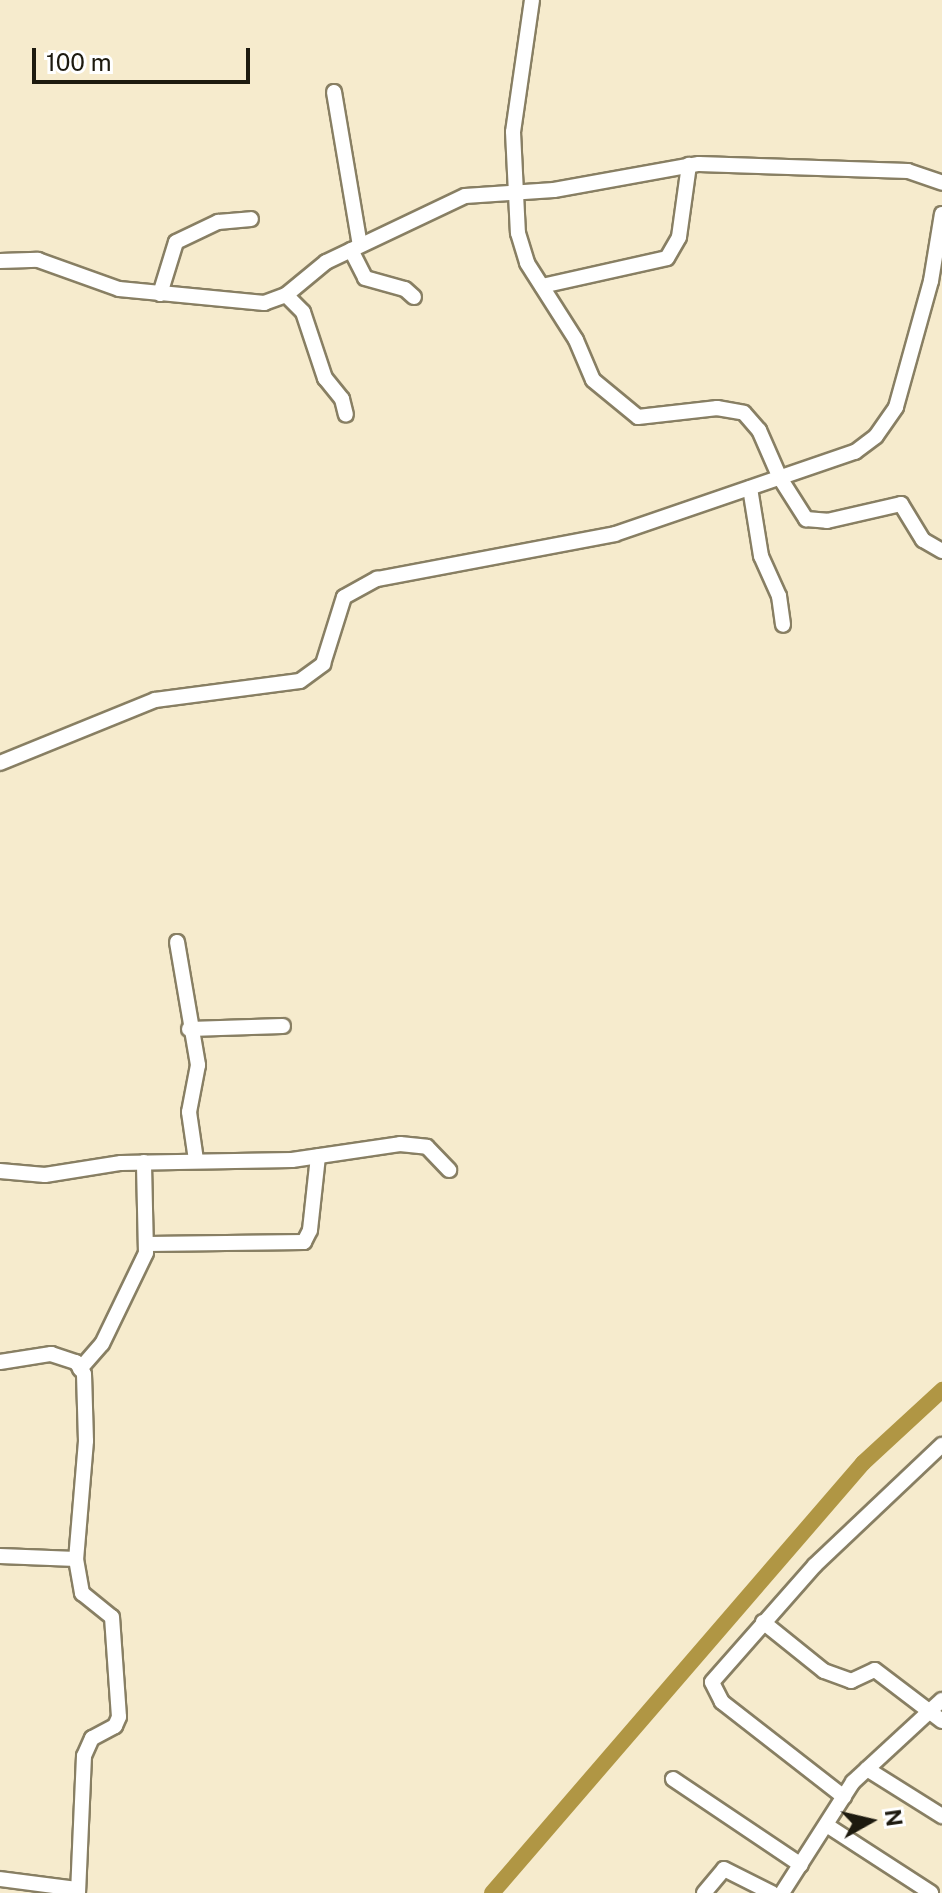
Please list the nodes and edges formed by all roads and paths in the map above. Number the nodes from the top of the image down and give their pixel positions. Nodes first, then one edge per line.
1 (532, 0) edge
2 (334, 92) dead end
3 (689, 165) junction
4 (942, 183) edge
5 (516, 192) junction
6 (942, 214) edge
7 (251, 219) dead end
8 (356, 248) junction
9 (0, 261) edge
10 (542, 286) junction
11 (160, 294) junction
12 (286, 295) junction
13 (414, 297) dead end
14 (346, 415) dead end
15 (780, 478) junction
16 (750, 488) junction
17 (942, 551) edge
18 (783, 625) dead end
19 (0, 763) edge
20 (177, 942) dead end
21 (283, 1026) dead end
22 (189, 1029) junction
23 (318, 1156) junction
24 (196, 1160) junction
25 (144, 1162) junction
26 (449, 1170) dead end
27 (0, 1171) edge
28 (148, 1244) junction
29 (0, 1362) edge
30 (80, 1369) junction
31 (942, 1445) edge
32 (0, 1556) edge
33 (76, 1559) junction
34 (763, 1622) junction
35 (942, 1700) edge
36 (936, 1717) edge
37 (867, 1769) junction
38 (673, 1779) dead end
39 (844, 1797) junction
40 (942, 1816) edge
41 (828, 1826) junction
42 (801, 1865) junction
43 (0, 1879) edge
44 (78, 1891) edge
45 (704, 1893) edge
46 (772, 1893) edge
47 (782, 1893) edge
48 (931, 1893) edge

1 - 5 street
2 - 8 street
3 - 4 street
3 - 5 street
3 - 10 street
5 - 8 street
5 - 10 street
6 - 15 street
7 - 11 street
8 - 12 street
8 - 13 street
9 - 11 street
10 - 15 street
11 - 12 street
12 - 14 street
15 - 16 street
15 - 17 street
16 - 18 street
16 - 19 street
20 - 22 street
21 - 22 street
22 - 24 street
23 - 24 street
23 - 26 street
23 - 28 street
24 - 25 street
25 - 27 street
25 - 28 street
28 - 30 street
29 - 30 street
30 - 33 street
31 - 34 street
32 - 33 street
33 - 44 street
34 - 36 street
34 - 39 street
35 - 36 street
36 - 37 street
37 - 39 street
37 - 40 street
38 - 42 street
39 - 41 street
41 - 42 street
41 - 48 street
42 - 47 street
43 - 44 street
45 - 46 street

